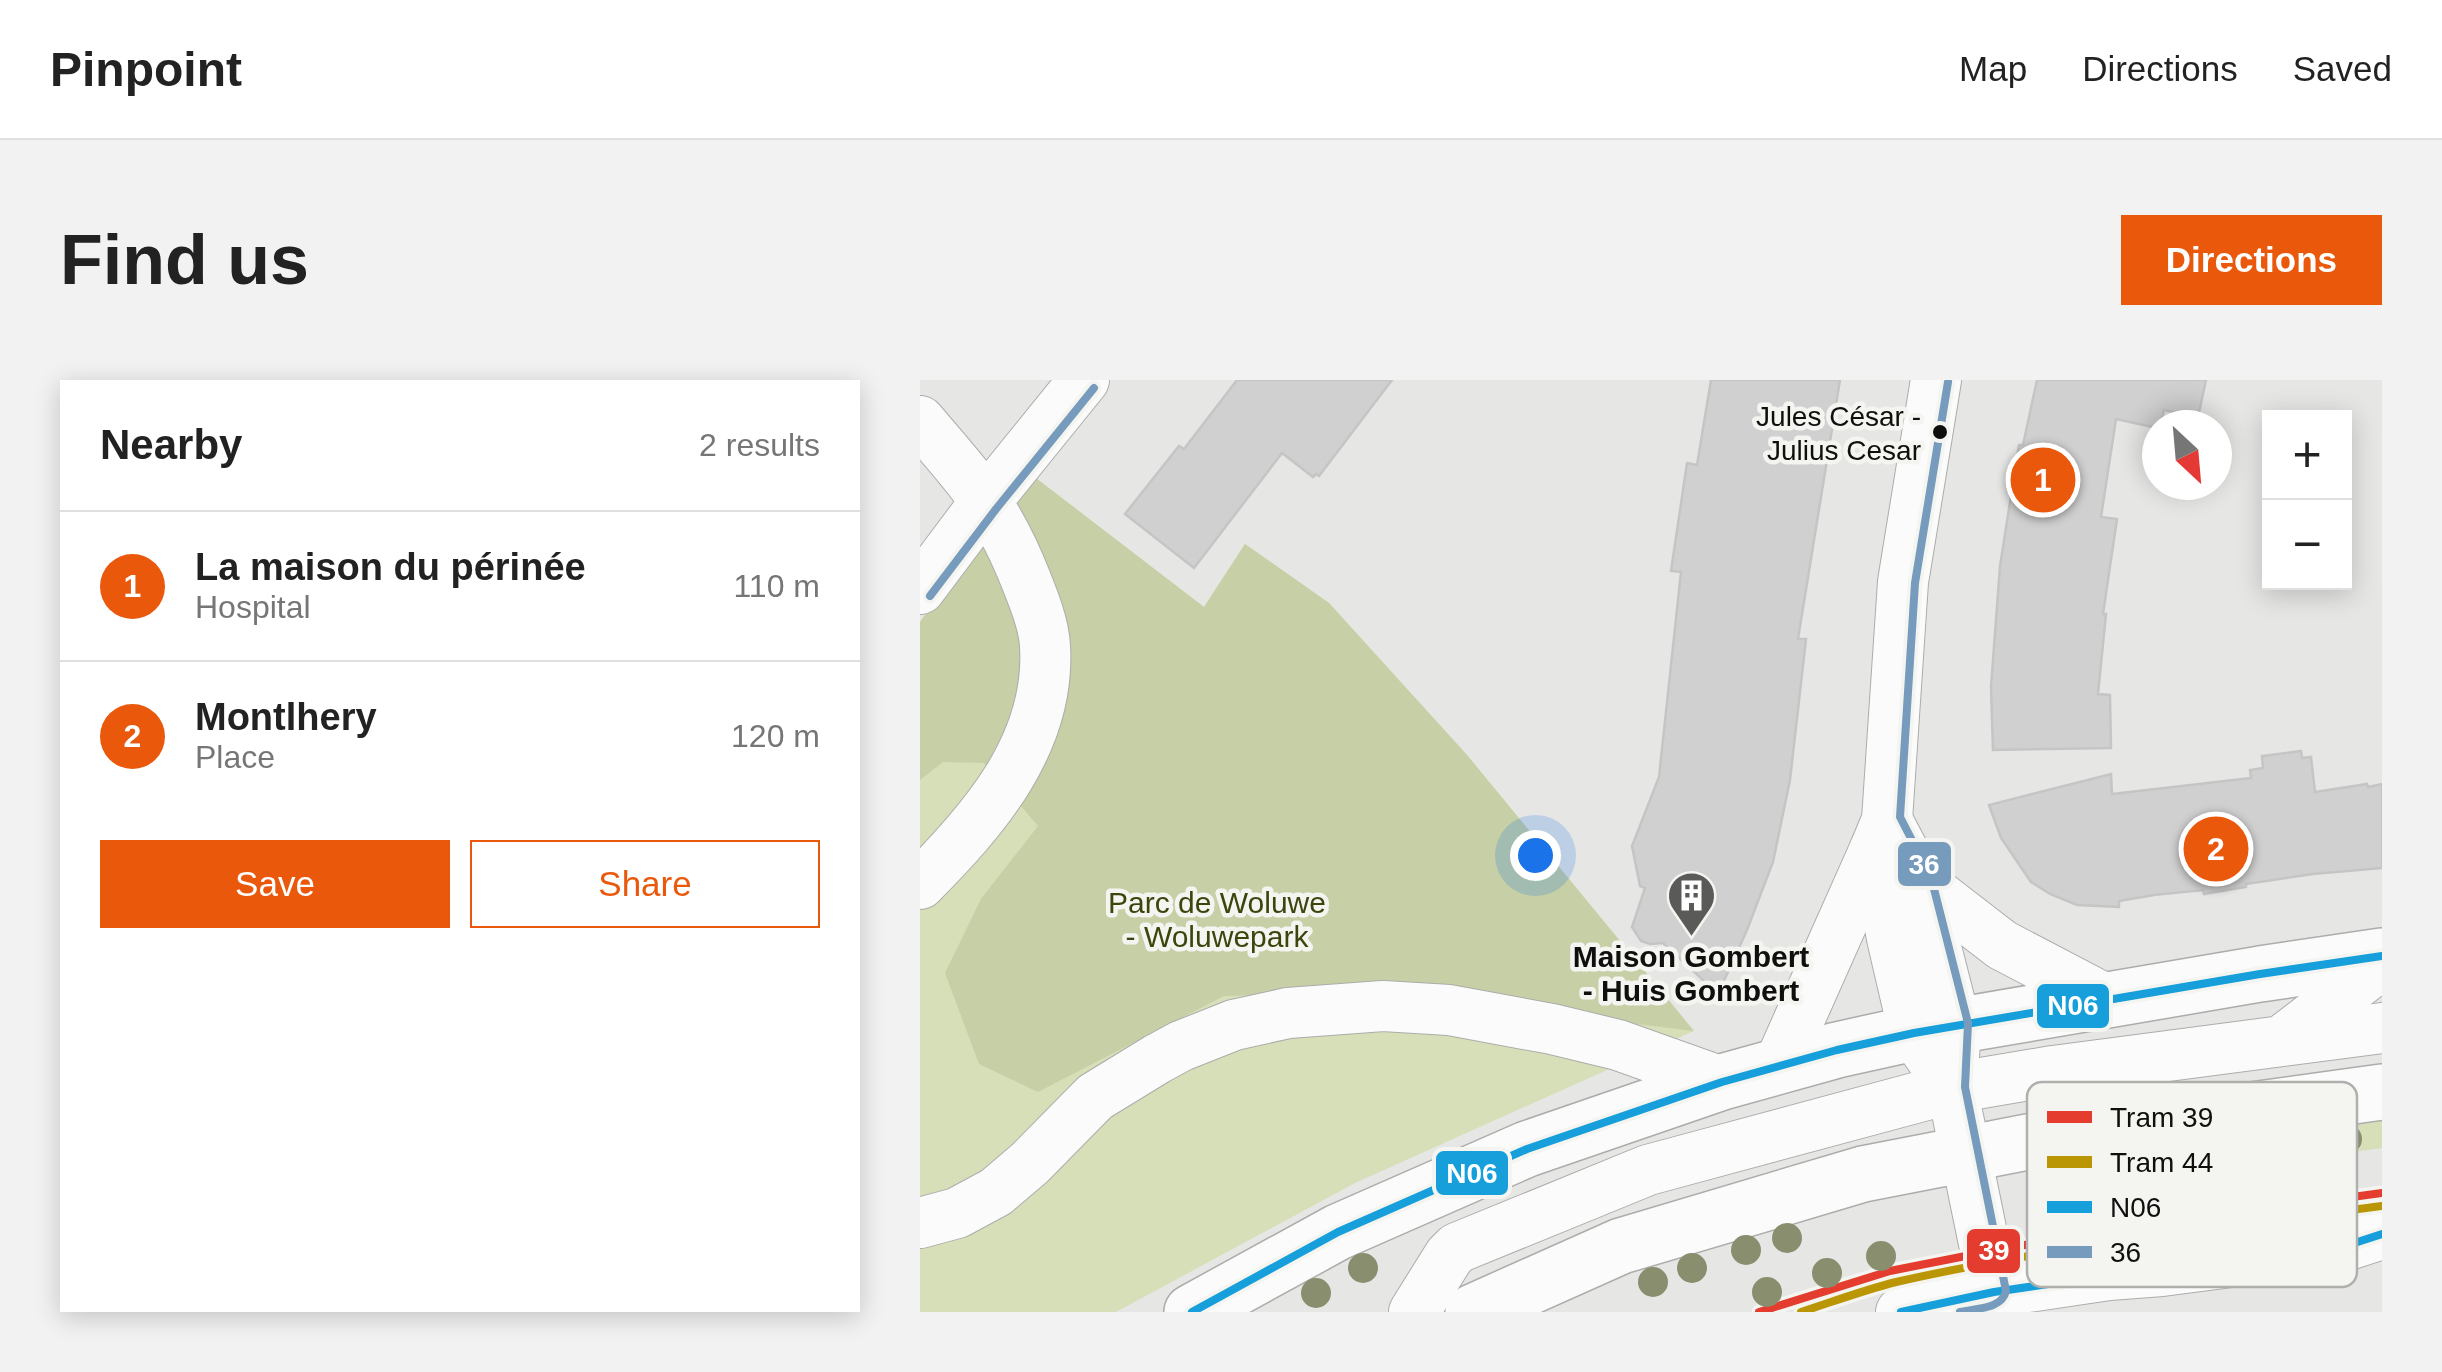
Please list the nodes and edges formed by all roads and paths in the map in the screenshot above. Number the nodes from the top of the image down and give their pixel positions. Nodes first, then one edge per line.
1 (1084, 380) edge
2 (1936, 380) edge
3 (920, 420) edge
4 (986, 501) junction
5 (920, 589) edge
6 (1881, 834) junction
7 (920, 884) edge
8 (1932, 892) junction
9 (2382, 956) edge
10 (2382, 964) edge
11 (2108, 1000) junction
12 (2382, 1028) edge
13 (1935, 1030) junction
14 (2280, 1042) junction
15 (1778, 1067) junction
16 (1722, 1082) junction
17 (1952, 1088) junction
18 (2382, 1092) edge
19 (2357, 1095) edge
20 (2027, 1142) edge
21 (1966, 1154) junction
22 (920, 1222) edge
23 (2382, 1234) edge
24 (2357, 1242) edge
25 (2028, 1287) edge
26 (1994, 1292) junction
27 (1192, 1312) edge
28 (1414, 1312) edge
29 (1472, 1312) edge
30 (1901, 1312) edge

1 - 4 street
2 - 6 street
3 - 4 street
4 - 5 street
4 - 7 street
6 - 8 street
6 - 13 street
6 - 15 street
8 - 11 street
8 - 13 street
9 - 11 main road
10 - 14 street
11 - 13 main road
12 - 14 street
13 - 15 main road
13 - 17 street
14 - 17 street
15 - 16 main road
16 - 22 street
16 - 27 main road
17 - 21 street
17 - 28 street
18 - 19 main road
20 - 21 main road
21 - 26 street
21 - 29 main road
23 - 24 street
25 - 26 street
26 - 30 street

